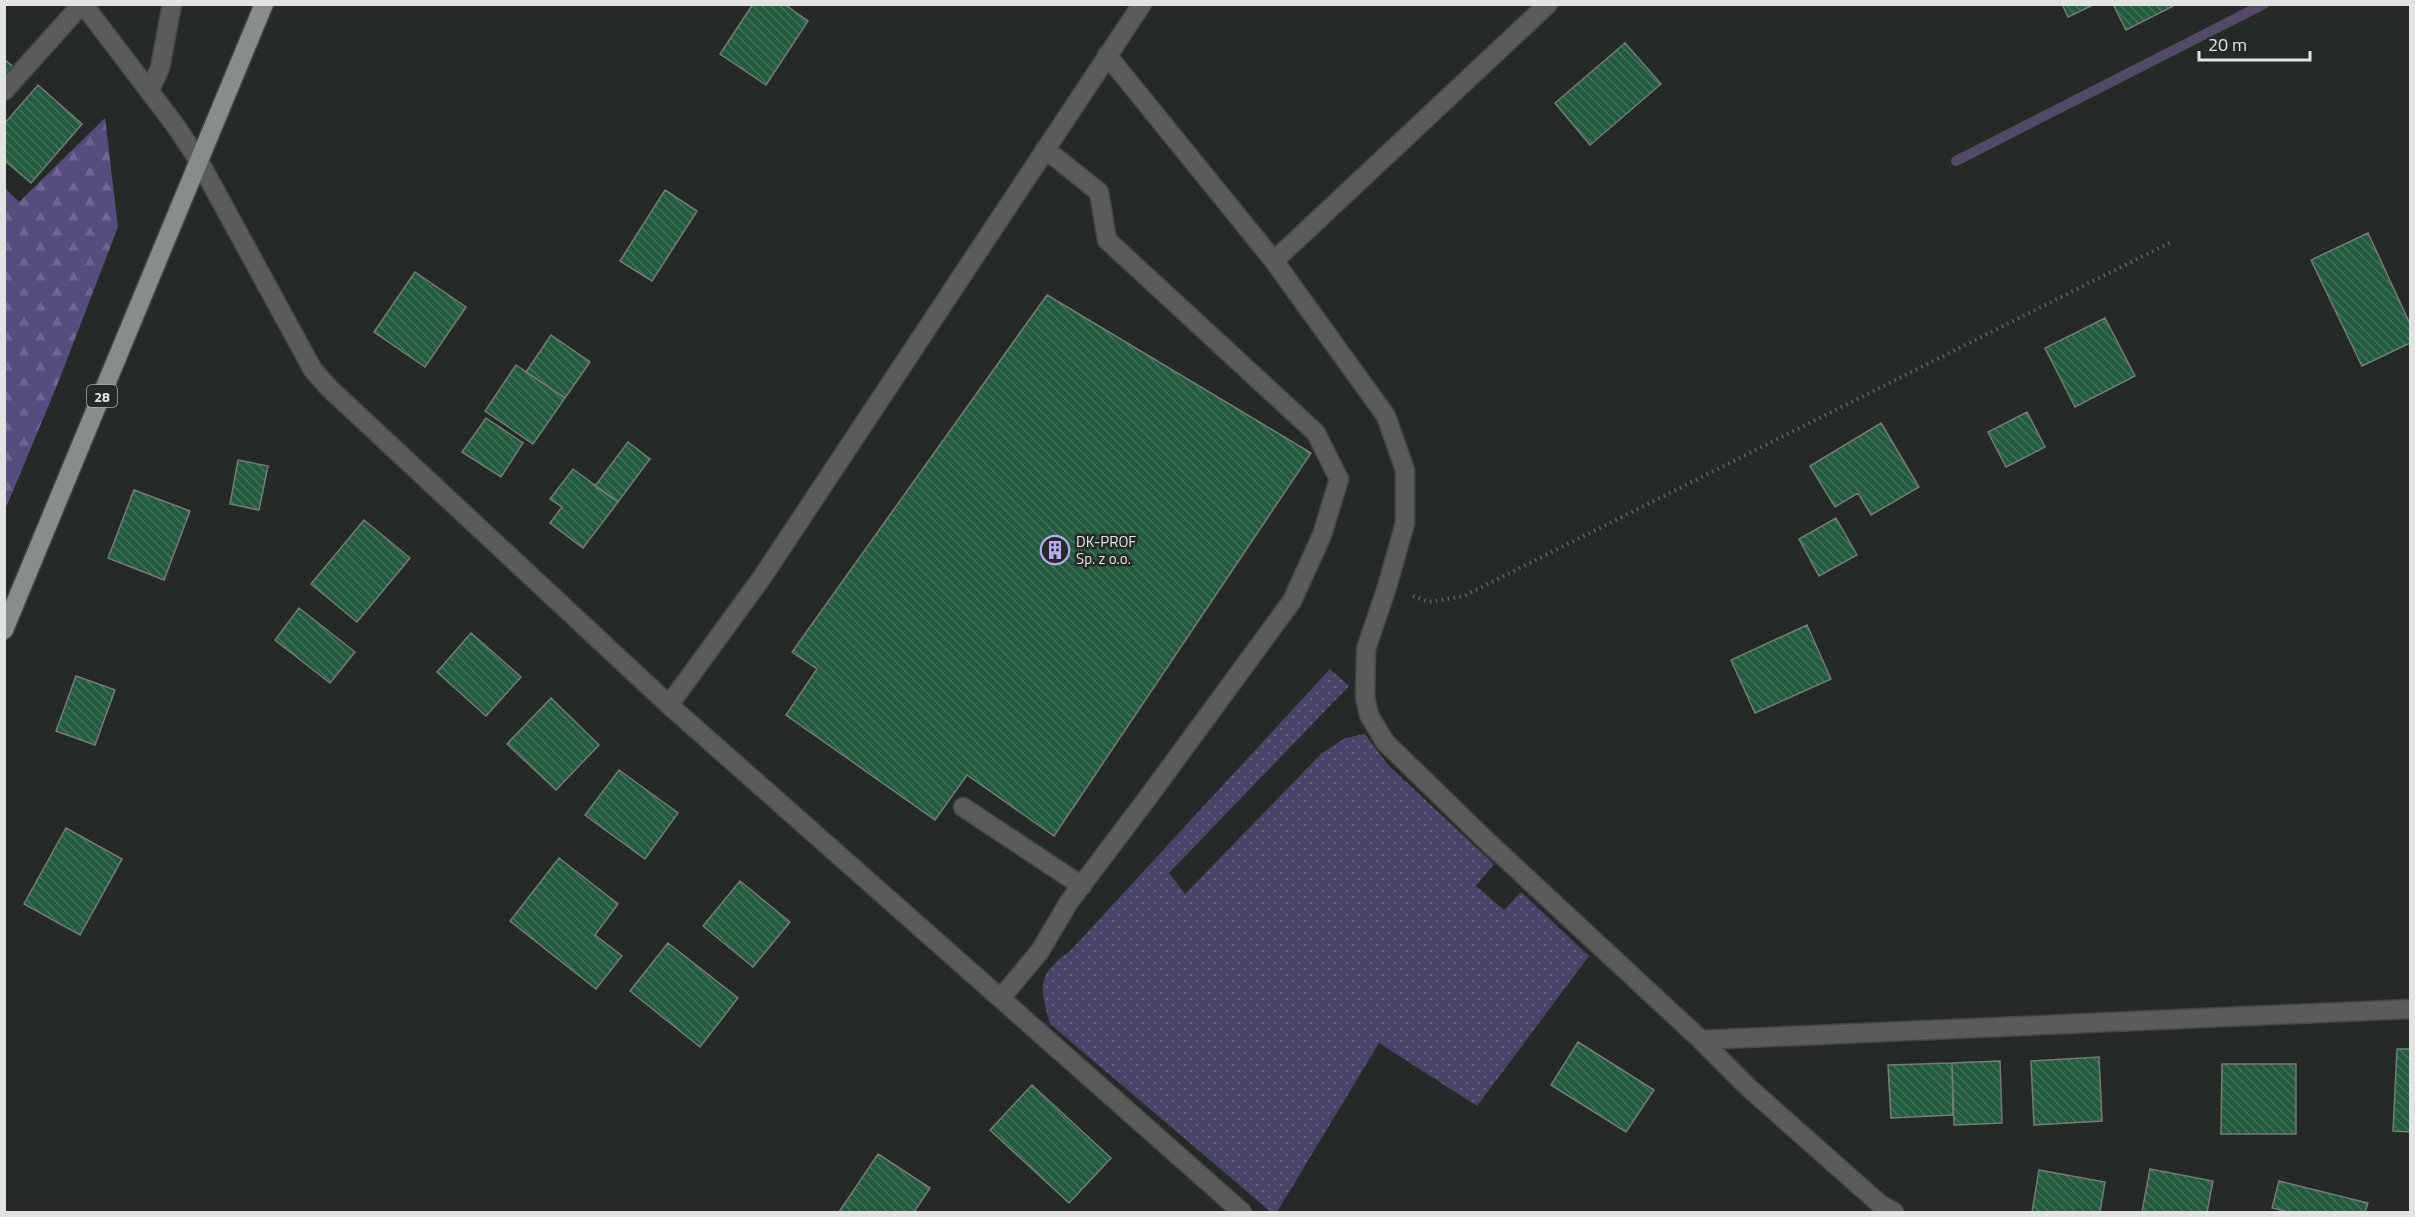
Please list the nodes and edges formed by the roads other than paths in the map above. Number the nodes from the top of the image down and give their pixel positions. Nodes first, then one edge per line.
1 (83, 4) edge
2 (172, 4) edge
3 (264, 4) edge
4 (1142, 4) edge
5 (1548, 4) edge
6 (1107, 55) junction
7 (149, 90) junction
8 (4, 91) edge
9 (1045, 149) junction
10 (199, 161) junction
11 (1274, 261) junction
12 (4, 630) edge
13 (669, 705) junction
14 (963, 807) dead end
15 (1082, 886) junction
16 (1001, 999) junction
17 (2410, 1010) edge
18 (1701, 1040) junction
19 (1242, 1212) edge
20 (1894, 1212) edge

1 - 7 street
1 - 8 street
2 - 7 street
3 - 10 main road, 28
4 - 6 street
5 - 11 street
6 - 9 street
6 - 11 street
7 - 10 street
9 - 13 street
9 - 15 street
10 - 12 main road, 28
10 - 13 street
11 - 18 street
13 - 16 street
14 - 15 street
15 - 16 street
16 - 19 street
17 - 18 street
18 - 20 street

